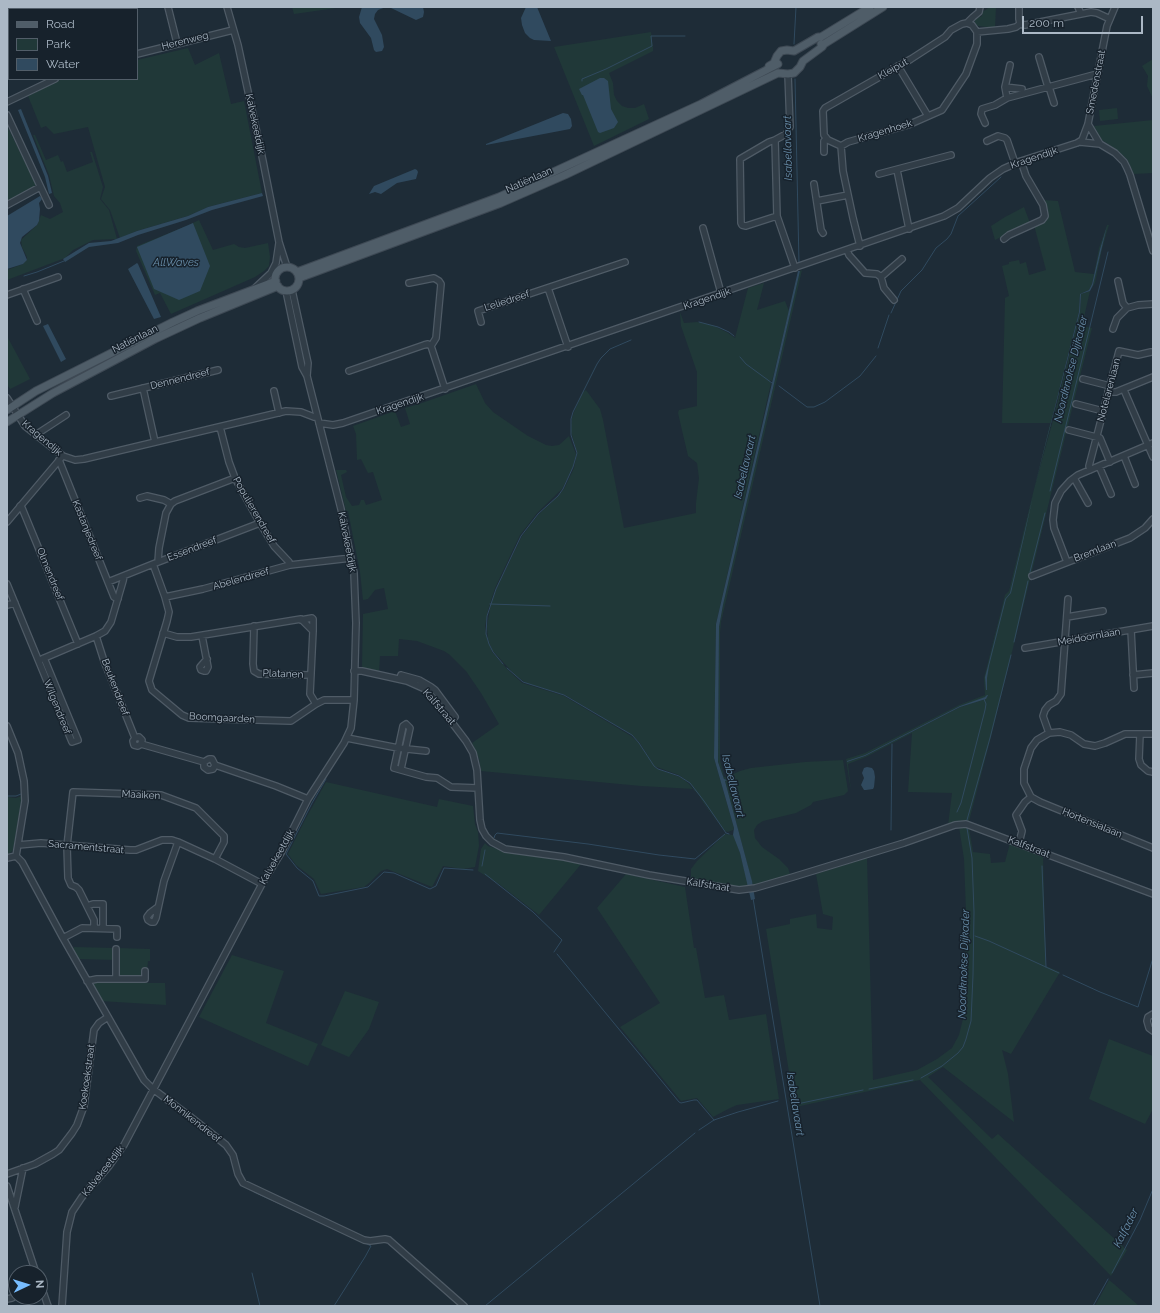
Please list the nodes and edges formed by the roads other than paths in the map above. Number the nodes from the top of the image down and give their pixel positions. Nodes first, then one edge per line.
1 (168, 7) edge
2 (227, 7) edge
3 (870, 7) edge
4 (883, 7) edge
5 (980, 7) edge
6 (1019, 7) edge
7 (1078, 7) edge
8 (1115, 7) edge
9 (1081, 14) junction
10 (1110, 19) junction
11 (967, 23) junction
12 (1020, 24) junction
13 (234, 30) junction
14 (977, 32) junction
15 (822, 40) junction
16 (177, 43) junction
17 (138, 54) edge
18 (796, 54) junction
19 (1039, 57) dead end
20 (1010, 65) dead end
21 (898, 66) junction
22 (779, 67) junction
23 (788, 74) junction
24 (1097, 74) junction
25 (757, 79) junction
26 (53, 80) edge
27 (1005, 87) junction
28 (1048, 87) junction
29 (1022, 88) dead end
30 (1007, 98) junction
31 (7, 102) edge
32 (1054, 103) dead end
33 (7, 115) edge
34 (928, 116) junction
35 (985, 123) dead end
36 (1088, 124) junction
37 (826, 139) junction
38 (775, 140) junction
39 (987, 141) dead end
40 (1080, 142) junction
41 (1100, 144) junction
42 (841, 146) junction
43 (824, 152) dead end
44 (951, 155) dead end
45 (1021, 161) junction
46 (1015, 164) junction
47 (897, 170) junction
48 (879, 174) dead end
49 (814, 184) dead end
50 (40, 186) junction
51 (848, 195) junction
52 (817, 201) junction
53 (7, 205) edge
54 (49, 205) dead end
55 (777, 216) junction
56 (703, 228) dead end
57 (909, 229) junction
58 (823, 233) dead end
59 (1004, 239) dead end
60 (279, 242) junction
61 (860, 246) junction
62 (847, 250) junction
63 (1153, 251) edge
64 (902, 259) dead end
65 (625, 262) dead end
66 (287, 267) junction
67 (795, 268) junction
68 (298, 275) junction
69 (58, 277) dead end
70 (881, 277) junction
71 (1118, 281) dead end
72 (409, 283) dead end
73 (277, 284) junction
74 (548, 288) junction
75 (23, 289) junction
76 (253, 289) junction
77 (289, 290) junction
78 (721, 293) junction
79 (7, 295) edge
80 (894, 300) dead end
81 (1153, 304) edge
82 (1127, 308) junction
83 (37, 321) dead end
84 (481, 322) dead end
85 (1113, 329) dead end
86 (431, 346) junction
87 (568, 347) junction
88 (1151, 352) dead end
89 (218, 370) dead end
90 (349, 371) dead end
91 (1153, 377) edge
92 (1083, 379) dead end
93 (143, 388) junction
94 (445, 389) junction
95 (1109, 389) junction
96 (1124, 390) junction
97 (274, 391) dead end
98 (111, 396) dead end
99 (7, 398) edge
100 (1076, 404) dead end
101 (9, 408) edge
102 (1103, 411) junction
103 (279, 413) junction
104 (17, 415) junction
105 (66, 415) dead end
106 (318, 420) junction
107 (7, 422) edge
108 (220, 427) junction
109 (1069, 430) dead end
110 (36, 436) junction
111 (1096, 437) junction
112 (155, 442) junction
113 (1150, 444) edge
114 (1124, 456) junction
115 (1153, 457) edge
116 (61, 458) junction
117 (1110, 462) junction
118 (1099, 466) junction
119 (1090, 470) junction
120 (235, 478) junction
121 (1074, 478) junction
122 (1135, 484) dead end
123 (1111, 494) dead end
124 (140, 498) dead end
125 (1088, 503) dead end
126 (171, 504) junction
127 (20, 506) junction
128 (1153, 519) edge
129 (7, 522) edge
130 (260, 523) junction
131 (351, 558) junction
132 (1067, 562) junction
133 (156, 563) junction
134 (290, 565) junction
135 (124, 576) junction
136 (1032, 576) dead end
137 (108, 582) junction
138 (7, 584) edge
139 (166, 597) junction
140 (118, 599) junction
141 (1068, 599) dead end
142 (15, 603) junction
143 (7, 605) edge
144 (1103, 611) dead end
145 (1068, 617) junction
146 (301, 620) junction
147 (254, 626) junction
148 (1153, 626) edge
149 (1131, 630) junction
150 (312, 631) junction
151 (163, 633) junction
152 (96, 636) junction
153 (202, 636) junction
154 (1066, 642) junction
155 (78, 644) junction
156 (1025, 648) dead end
157 (41, 659) junction
158 (207, 659) dead end
159 (354, 671) junction
160 (1153, 673) edge
161 (1133, 674) junction
162 (310, 675) junction
163 (1134, 688) dead end
164 (354, 700) junction
165 (316, 704) junction
166 (7, 726) edge
167 (1048, 733) junction
168 (1140, 734) junction
169 (1153, 734) edge
170 (347, 738) junction
171 (398, 748) junction
172 (406, 748) junction
173 (426, 751) dead end
174 (401, 769) junction
175 (1153, 772) edge
176 (478, 788) junction
177 (1031, 797) junction
178 (308, 799) junction
179 (178, 842) junction
180 (1019, 843) junction
181 (18, 845) junction
182 (66, 846) junction
183 (1153, 848) edge
184 (16, 856) junction
185 (7, 858) edge
186 (215, 859) junction
187 (262, 884) junction
188 (1153, 894) edge
189 (87, 906) junction
190 (158, 907) dead end
191 (94, 928) junction
192 (103, 928) junction
193 (117, 937) dead end
194 (63, 938) junction
195 (116, 949) dead end
196 (146, 971) dead end
197 (116, 979) junction
198 (87, 981) junction
199 (1153, 1014) edge
200 (108, 1017) junction
201 (1153, 1031) edge
202 (153, 1089) junction
203 (23, 1168) junction
204 (7, 1174) edge
205 (7, 1186) edge
206 (14, 1208) junction
207 (33, 1265) edge
208 (62, 1306) edge
209 (464, 1306) edge

1 - 16 street
2 - 13 street, Kalvekeetdijk
3 - 15 main road, Natiënlaan
4 - 15 main road, Natiënlaan
5 - 11 street, Kleiput
6 - 12 street
7 - 9 street
8 - 10 street, Smedenstraat
9 - 10 street
9 - 12 street
10 - 24 street, Smedenstraat
11 - 14 street
11 - 21 street, Kleiput
12 - 14 street
13 - 16 street, Herenweg
13 - 60 street, Kalvekeetdijk
14 - 34 street, Kragenhoek
15 - 18 main road, Natiënlaan
15 - 23 main road, Natiënlaan
16 - 17 street, Herenweg
18 - 22 main road, Natiënlaan
18 - 22 main road, Natiënlaan
18 - 25 main road, Natiënlaan
19 - 28 street
20 - 27 street
21 - 34 street
21 - 37 street, Kleiput
22 - 25 main road, Natiënlaan
23 - 25 main road, Natiënlaan
23 - 38 street
24 - 28 street
24 - 36 street, Smedenstraat
25 - 68 main road, Natiënlaan
26 - 31 street
27 - 29 street
27 - 30 street
28 - 30 street
28 - 32 street
30 - 35 street
33 - 50 street
34 - 42 street, Kragenhoek
36 - 40 street, Smedenstraat
36 - 41 street
37 - 42 street
37 - 43 street, Kleiput
38 - 55 street
38 - 55 street
39 - 46 street
40 - 41 street, Kragendijk
40 - 45 street, Kragendijk
41 - 63 street
42 - 51 street
44 - 47 street
45 - 46 street, Kragendijk
45 - 59 street
46 - 57 street, Kragendijk
47 - 48 street
47 - 57 street
49 - 52 street
50 - 53 street
50 - 54 street
51 - 52 street
51 - 61 street
52 - 58 street
55 - 67 street
56 - 78 street
57 - 61 street, Kragendijk
60 - 66 street, Kalvekeetdijk
60 - 76 street, Kalvekeetdijk
61 - 62 street, Kragendijk
62 - 67 street, Kragendijk
62 - 70 street
64 - 70 street
65 - 74 street, Leliedreef
66 - 68 main road
66 - 73 main road
67 - 78 street, Kragendijk
68 - 77 main road
69 - 75 street
70 - 80 street
71 - 82 street
72 - 86 street
73 - 76 main road, Natiënlaan
73 - 77 main road
73 - 104 main road, Natiënlaan
74 - 84 street, Leliedreef
74 - 87 street
75 - 79 street
75 - 83 street
76 - 101 main road, Natiënlaan
77 - 106 street, Kalvekeetdijk
78 - 87 street, Kragendijk
81 - 82 street
82 - 85 street
86 - 90 street
86 - 94 street
87 - 94 street, Kragendijk
88 - 95 street, Notelarenlaan
89 - 93 street, Dennendreef
91 - 96 street
92 - 95 street
93 - 98 street, Dennendreef
93 - 112 street, Dennendreef
94 - 106 street, Kragendijk
95 - 96 street
95 - 102 street, Notelarenlaan
96 - 113 street
97 - 103 street
99 - 101 street, Kragendijk
100 - 102 street
101 - 104 street, Kragendijk
102 - 111 street, Notelarenlaan
103 - 106 street, Kragendijk
103 - 108 street, Kragendijk
104 - 107 main road, Natiënlaan
104 - 110 street, Kragendijk
105 - 110 street
106 - 131 street, Kalvekeetdijk
108 - 112 street, Kragendijk
108 - 120 street, Populierendreef
109 - 111 street
110 - 116 street, Kragendijk
111 - 117 street
111 - 119 street, Notelarenlaan
112 - 116 street, Kragendijk
113 - 114 street
113 - 115 street
114 - 117 street
114 - 122 street
116 - 127 street
116 - 137 street, Kastanjedreef
117 - 118 street
118 - 119 street
118 - 123 street
119 - 121 street
120 - 126 street
120 - 130 street, Populierendreef
121 - 125 street
121 - 132 street
124 - 126 street
126 - 133 street
127 - 129 street
127 - 155 street, Olmendreef
128 - 132 street, Bremlaan
130 - 133 street, Essendreef
130 - 134 street, Populierendreef
131 - 134 street, Abelendreef
131 - 159 street, Kalvekeetdijk
132 - 136 street, Bremlaan
133 - 135 street, Essendreef
133 - 139 street
134 - 139 street, Abelendreef
135 - 137 street, Essendreef
135 - 140 street
137 - 140 street, Kastanjedreef
138 - 142 street, Wilgendreef
139 - 151 street, Boomgaarden
140 - 152 street
141 - 145 street
142 - 143 street
142 - 157 street, Wilgendreef
144 - 145 street
145 - 154 street
146 - 147 street
146 - 150 street
146 - 150 street
147 - 153 street
147 - 162 street, Platanen
148 - 149 street, Meidoornlaan
149 - 154 street, Meidoornlaan
149 - 161 street
150 - 162 street, Platanen
151 - 153 street
151 - 165 street, Boomgaarden
152 - 155 street
152 - 178 street, Beukendreef
153 - 158 street
154 - 156 street, Meidoornlaan
154 - 167 street
155 - 157 street
157 - 157 street, Wilgendreef
159 - 164 street, Kalvekeetdijk
159 - 176 street, Kalfstraat
160 - 161 street
161 - 163 street
162 - 165 street, Platanen
164 - 165 street, Boomgaarden
164 - 170 street, Kalvekeetdijk
166 - 181 street
167 - 168 street
167 - 177 street
168 - 169 street
168 - 175 street
170 - 171 street
170 - 178 street, Kalvekeetdijk
171 - 172 street
171 - 172 street
171 - 174 street
172 - 173 street
172 - 174 street
174 - 176 street
176 - 180 street, Kalfstraat
177 - 180 street
177 - 183 street, Hortensialaan
178 - 187 street, Kalvekeetdijk
179 - 182 street, Sacramentstraat
179 - 186 street, Sacramentstraat
179 - 190 street
180 - 188 street, Kalfstraat
181 - 182 street, Sacramentstraat
181 - 184 street
182 - 186 street, Maaiken
182 - 189 street
184 - 185 street
184 - 194 street, Monnikendreef
186 - 187 street, Sacramentstraat
187 - 202 street, Kalvekeetdijk
189 - 191 street
189 - 192 street
191 - 192 street
191 - 194 street
192 - 193 street
194 - 198 street, Monnikendreef
195 - 197 street
196 - 197 street
197 - 198 street
198 - 200 street, Monnikendreef
199 - 201 street
200 - 202 street, Monnikendreef
200 - 203 street, Koekoekstraat
202 - 208 street, Kalvekeetdijk
202 - 209 street, Monnikendreef
203 - 204 street, Koekoekstraat
203 - 206 street
205 - 206 street
206 - 207 street

